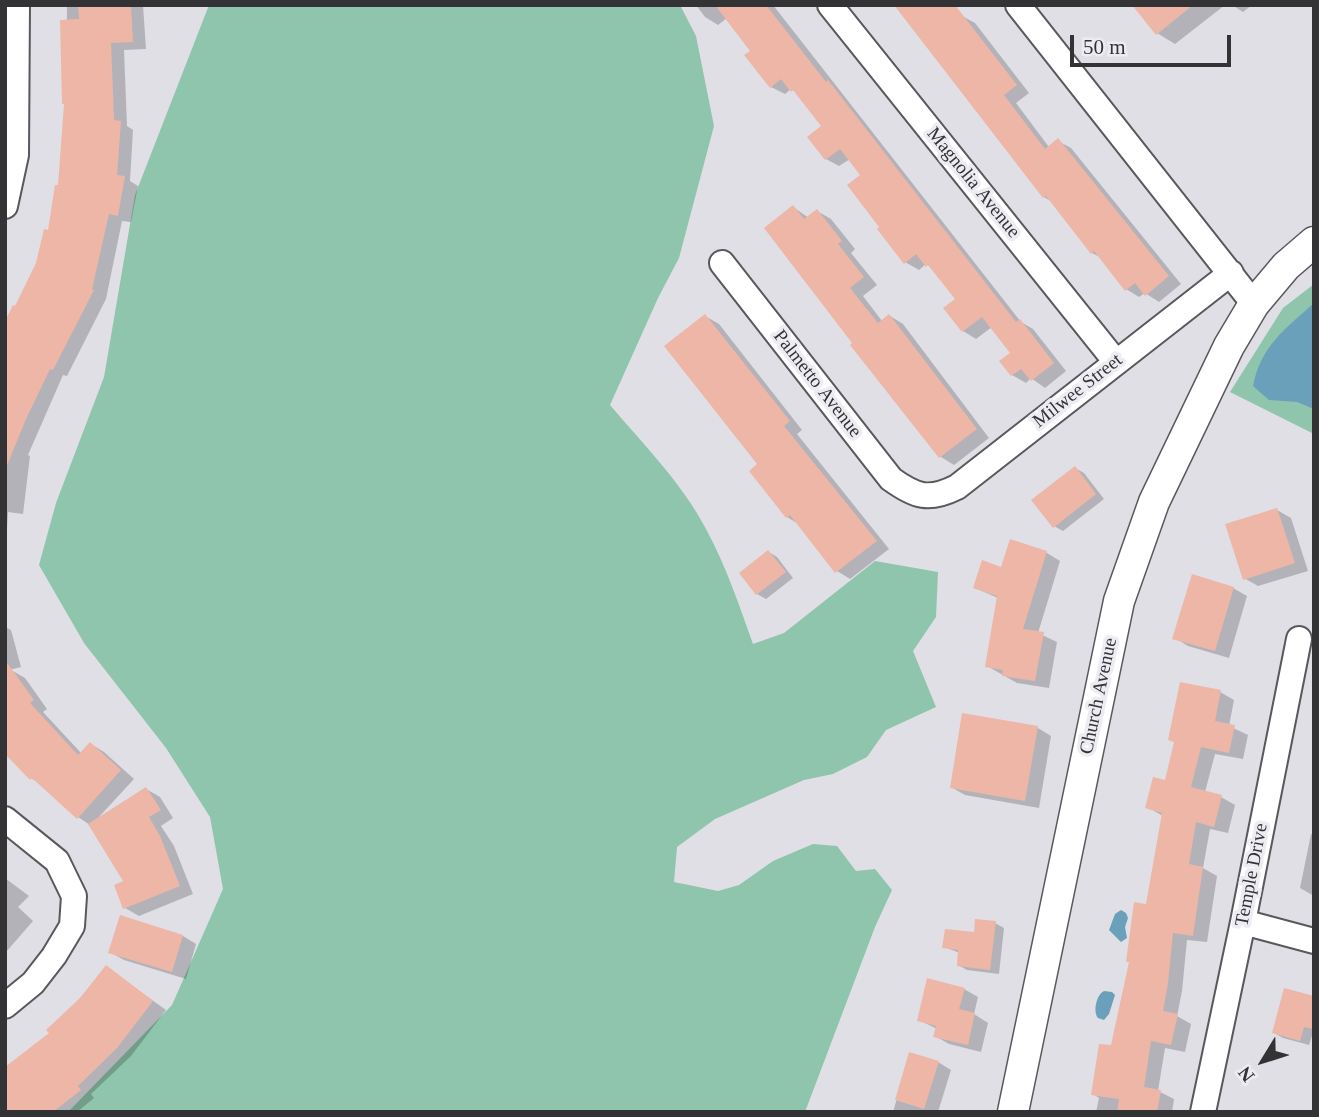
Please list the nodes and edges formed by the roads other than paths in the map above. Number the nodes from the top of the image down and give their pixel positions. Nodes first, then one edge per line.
1 (17, 5) edge
2 (830, 5) edge
3 (1018, 5) edge
4 (5, 206) edge
5 (1314, 242) edge
6 (722, 263) dead end
7 (1231, 273) junction
8 (1254, 304) junction
9 (1116, 362) junction
10 (920, 495) joint
11 (1299, 639) dead end
12 (5, 818) edge
13 (1243, 922) junction
14 (1314, 941) edge
15 (5, 1006) edge
16 (1013, 1112) edge
17 (1203, 1112) edge

1 - 4 street
2 - 9 street, Magnolia Avenue
3 - 7 street
5 - 8 street
6 - 10 street, Palmetto Avenue
7 - 8 street
7 - 9 street, Milwee Street
8 - 16 street, Church Avenue
9 - 10 street, Milwee Street
11 - 13 street, Temple Drive
12 - 15 street
13 - 14 street
13 - 17 street, Temple Drive

